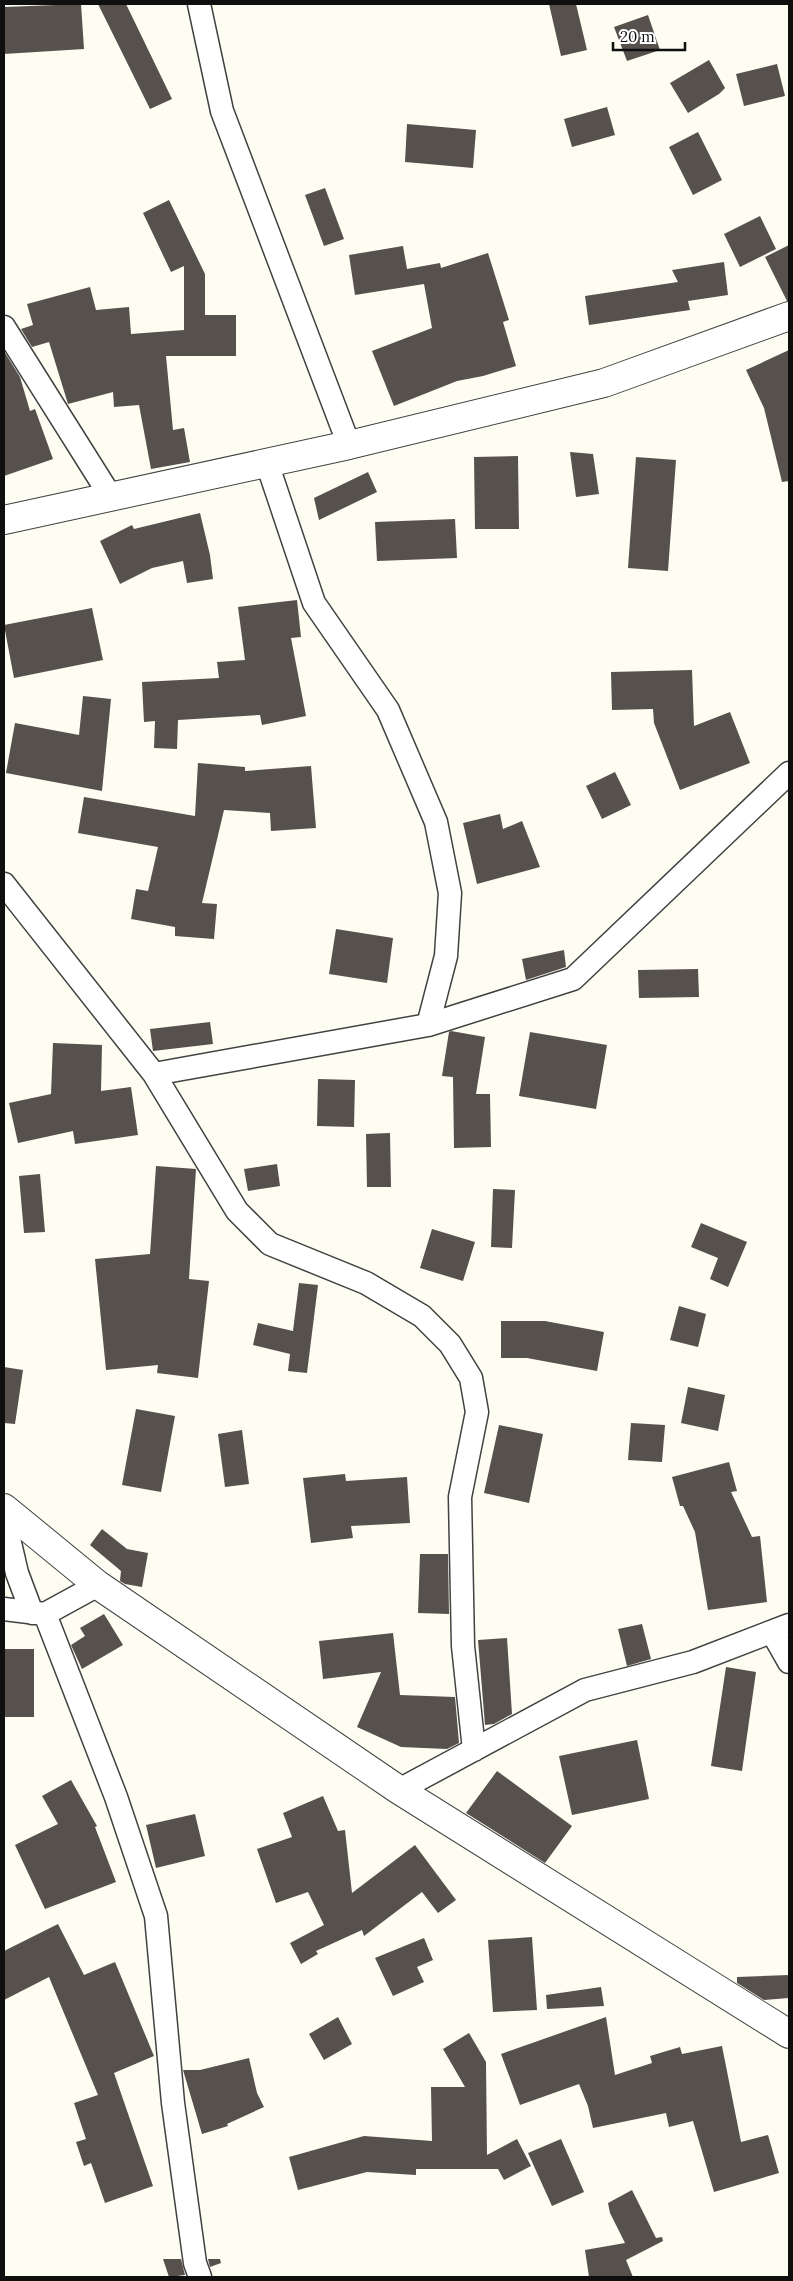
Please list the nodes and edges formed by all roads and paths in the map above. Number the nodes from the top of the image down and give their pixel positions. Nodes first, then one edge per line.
1 (199, 4) edge
2 (789, 316) edge
3 (4, 327) edge
4 (349, 445) junction
5 (268, 463) junction
6 (111, 497) junction
7 (4, 520) edge
8 (789, 773) edge
9 (4, 884) edge
10 (428, 1025) junction
11 (154, 1074) junction
12 (4, 1508) edge
13 (4, 1517) edge
14 (98, 1585) junction
15 (4, 1610) edge
16 (38, 1614) junction
17 (780, 1628) edge
18 (789, 1662) edge
19 (474, 1750) junction
20 (399, 1790) junction
21 (789, 2034) edge
22 (200, 2277) edge

1 - 4 street
2 - 4 street
3 - 6 street
4 - 5 street
5 - 6 street
5 - 10 street
6 - 7 street
8 - 10 street
9 - 11 street
10 - 11 street
11 - 19 street
12 - 14 street
13 - 16 street
14 - 16 street
14 - 20 street
15 - 16 street
16 - 22 street
17 - 18 street
17 - 19 street
19 - 20 street
20 - 21 street

